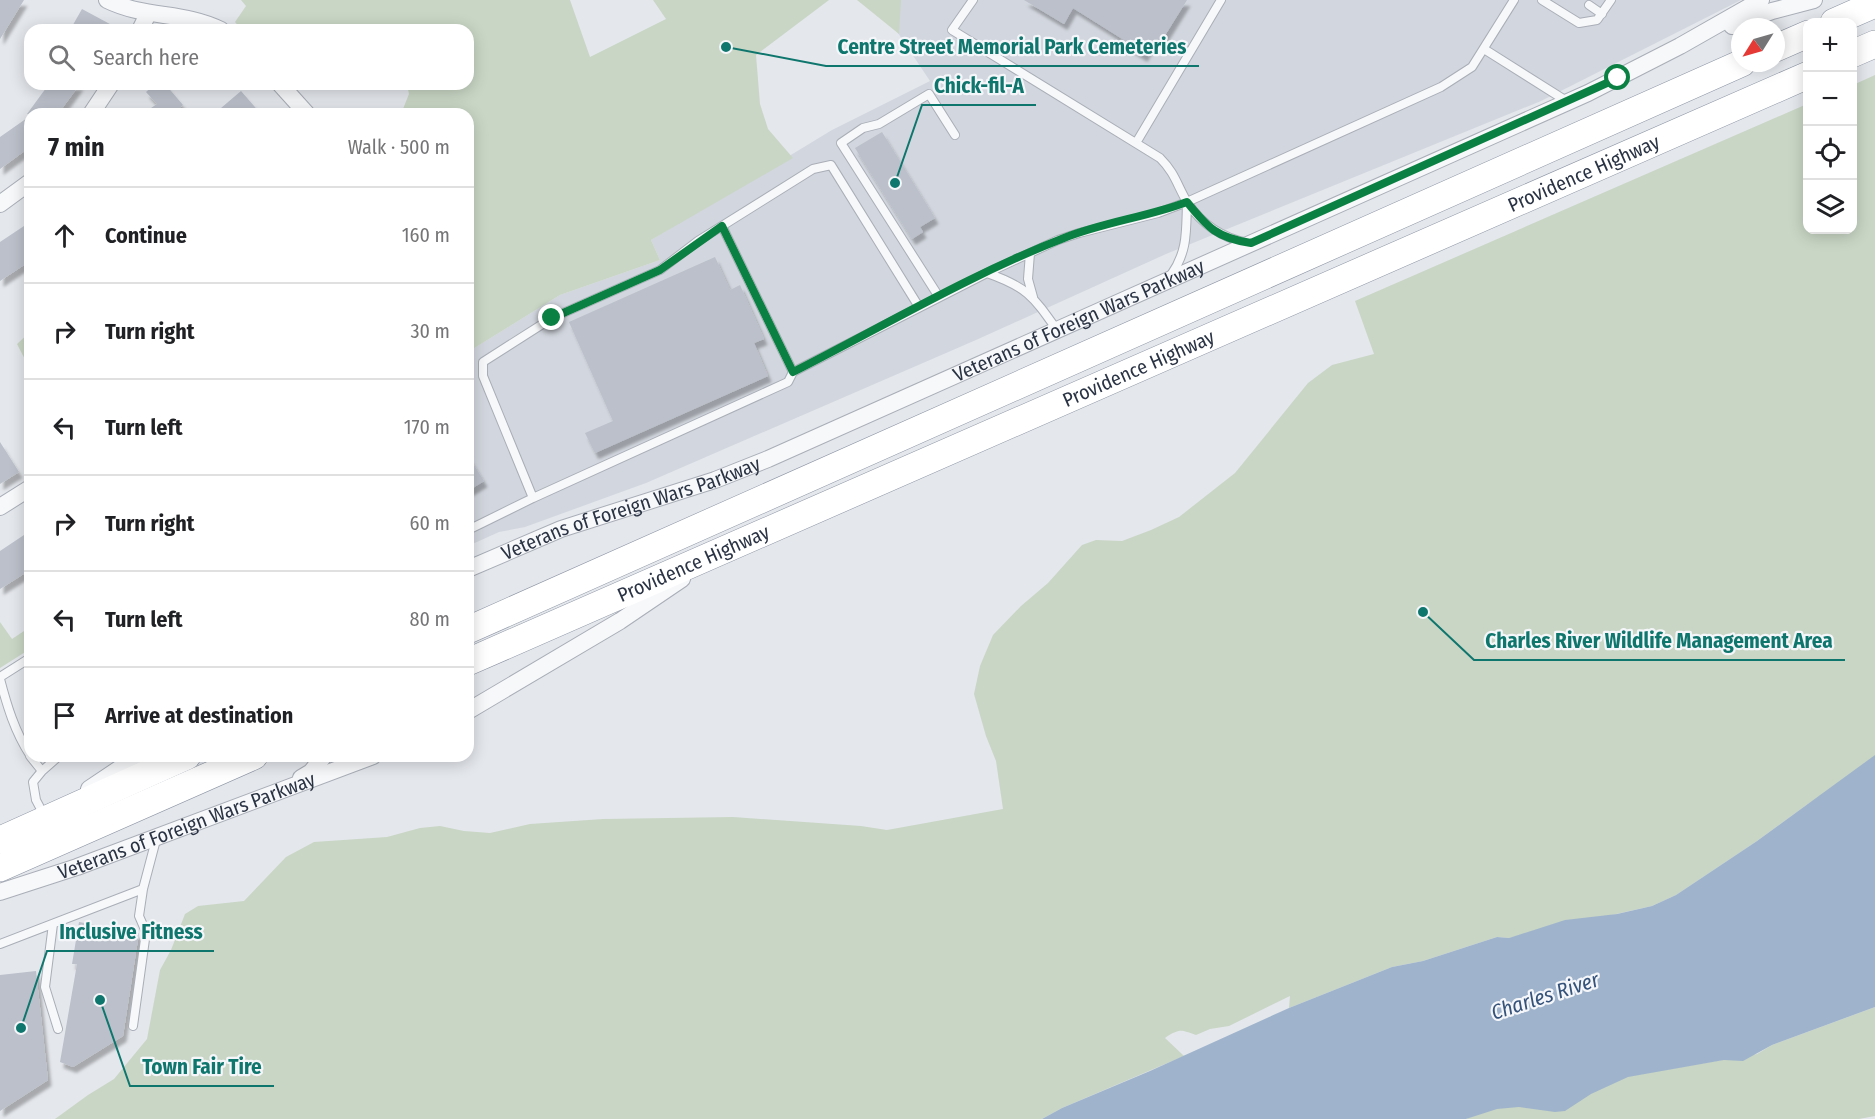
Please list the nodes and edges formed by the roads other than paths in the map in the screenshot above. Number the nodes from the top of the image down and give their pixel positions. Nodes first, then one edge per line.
1 (108, 0) edge
2 (973, 0) edge
3 (1221, 0) edge
4 (1514, 0) edge
5 (1542, 0) edge
6 (1611, 0) edge
7 (1761, 0) edge
8 (1814, 0) edge
9 (1875, 4) edge
10 (1589, 5) dead end
11 (148, 14) junction
12 (1602, 14) junction
13 (1843, 18) edge
14 (143, 24) edge
15 (203, 24) edge
16 (1803, 36) edge
17 (1785, 44) edge
18 (1875, 44) edge
19 (1680, 46) junction
20 (1485, 49) junction
21 (1857, 52) edge
22 (1731, 68) edge
23 (1803, 77) edge
24 (107, 90) edge
25 (286, 90) edge
26 (1568, 102) junction
27 (95, 108) edge
28 (302, 108) edge
29 (955, 135) dead end
30 (1136, 143) junction
31 (24, 186) edge
32 (1187, 202) junction
33 (0, 204) edge
34 (722, 226) junction
35 (1251, 243) junction
36 (1030, 253) junction
37 (987, 273) junction
38 (1166, 281) junction
39 (939, 297) junction
40 (1033, 297) junction
41 (919, 308) junction
42 (1057, 330) junction
43 (793, 372) junction
44 (24, 492) edge
45 (533, 498) junction
46 (0, 507) edge
47 (474, 527) edge
48 (728, 548) junction
49 (474, 566) edge
50 (474, 627) edge
51 (474, 659) edge
52 (24, 662) edge
53 (0, 678) edge
54 (474, 707) edge
55 (24, 745) edge
56 (35, 762) edge
57 (52, 762) edge
58 (129, 762) edge
59 (174, 762) edge
60 (240, 762) edge
61 (319, 762) edge
62 (357, 762) edge
63 (42, 771) junction
64 (286, 788) junction
65 (46, 819) junction
66 (157, 836) junction
67 (0, 840) edge
68 (0, 868) edge
69 (143, 889) junction
70 (0, 892) edge
71 (53, 924) junction
72 (0, 944) edge
73 (133, 1026) dead end
74 (58, 1029) dead end

1 - 11 street
2 - 30 lane
3 - 30 lane
4 - 20 lane
5 - 12 lane
6 - 12 lane
7 - 19 street, Veterans of Foreign Wars Parkway
8 - 19 street, Veterans of Foreign Wars Parkway
9 - 13 highway
10 - 12 lane
11 - 14 street
11 - 15 street
16 - 17 highway
18 - 21 highway
19 - 26 street, Veterans of Foreign Wars Parkway
20 - 26 lane
20 - 32 lane
22 - 50 highway, Providence Highway
23 - 48 highway, Providence Highway
24 - 27 street
25 - 28 street
26 - 35 street, Veterans of Foreign Wars Parkway
29 - 39 lane
30 - 32 lane
31 - 33 street
32 - 35 lane
32 - 36 lane
32 - 38 lane
34 - 41 lane
34 - 43 lane
34 - 45 lane
35 - 38 street, Veterans of Foreign Wars Parkway
36 - 37 lane
36 - 40 lane
37 - 39 lane
37 - 40 lane
38 - 42 street, Veterans of Foreign Wars Parkway
39 - 41 lane
40 - 42 lane
41 - 43 lane
42 - 49 street, Veterans of Foreign Wars Parkway
43 - 45 lane
44 - 46 street
45 - 47 lane
48 - 51 highway, Providence Highway
48 - 54 street
52 - 53 lane
53 - 55 lane
56 - 63 lane
57 - 63 lane
58 - 65 street
59 - 65 highway
60 - 68 highway, Veterans of Foreign Wars Parkway
61 - 64 street
62 - 64 street, Veterans of Foreign Wars Parkway
63 - 65 lane
64 - 66 street, Veterans of Foreign Wars Parkway
65 - 67 highway
66 - 69 lane
66 - 70 street, Veterans of Foreign Wars Parkway
69 - 71 lane
69 - 73 lane
71 - 72 lane
71 - 74 lane

